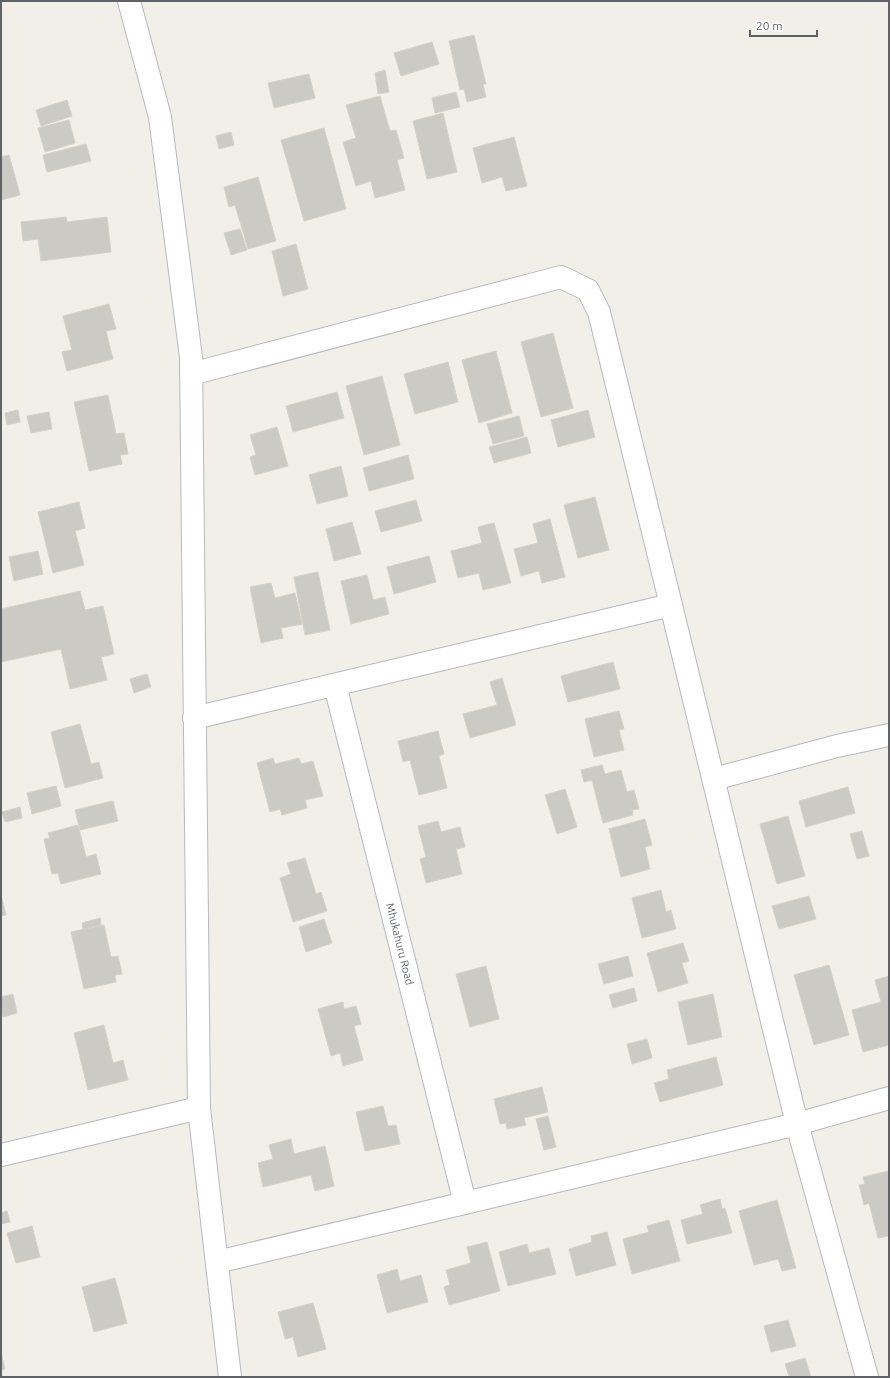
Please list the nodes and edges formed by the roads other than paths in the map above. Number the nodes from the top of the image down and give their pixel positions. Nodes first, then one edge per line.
1 (129, 1) edge
2 (191, 374) junction
3 (671, 605) junction
4 (335, 685) junction
5 (194, 718) junction
6 (889, 735) edge
7 (714, 779) junction
8 (889, 1098) edge
9 (199, 1108) junction
10 (797, 1124) junction
11 (1, 1155) edge
12 (465, 1203) junction
13 (217, 1262) junction
14 (230, 1377) edge
15 (867, 1377) edge

1 - 2 street
2 - 3 street
2 - 5 street
3 - 4 street
3 - 7 street
4 - 5 street
4 - 12 street, Mhukahuru Road
5 - 9 street
6 - 7 street
7 - 10 street
8 - 10 street
9 - 11 street
9 - 13 street
10 - 12 street
10 - 15 street
12 - 13 street
13 - 14 street

